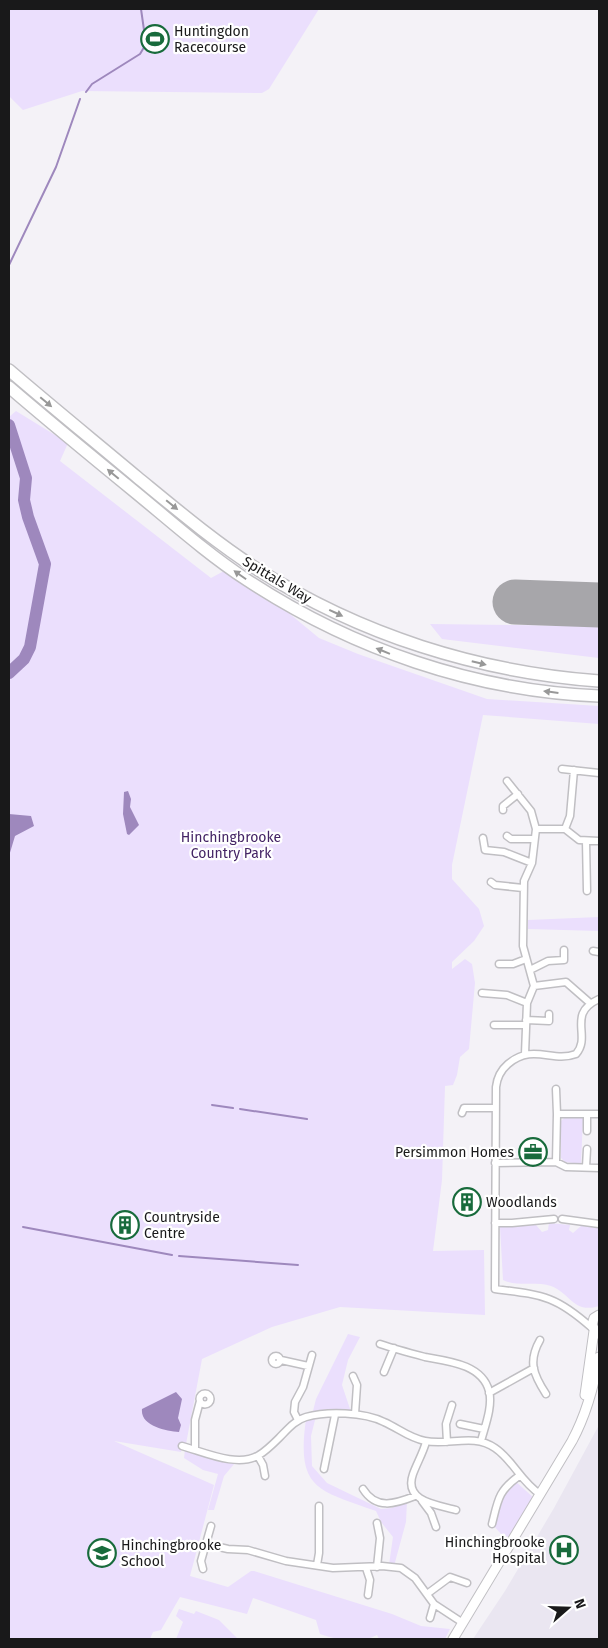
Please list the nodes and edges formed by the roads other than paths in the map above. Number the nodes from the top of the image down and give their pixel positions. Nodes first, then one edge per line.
1 (9, 370) edge
2 (9, 388) edge
3 (599, 681) edge
4 (599, 696) edge
5 (562, 769) dead end
6 (574, 770) junction
7 (599, 773) edge
8 (507, 781) dead end
9 (518, 794) junction
10 (503, 810) dead end
11 (536, 829) junction
12 (564, 829) junction
13 (507, 836) dead end
14 (483, 838) dead end
15 (534, 839) junction
16 (586, 841) junction
17 (599, 841) edge
18 (532, 863) junction
19 (491, 882) dead end
20 (524, 888) junction
21 (587, 891) dead end
22 (564, 950) dead end
23 (526, 959) junction
24 (499, 964) dead end
25 (530, 970) junction
26 (534, 986) junction
27 (482, 993) dead end
28 (599, 999) edge
29 (527, 1003) junction
30 (590, 1003) junction
31 (550, 1014) dead end
32 (526, 1023) junction
33 (494, 1025) dead end
34 (525, 1054) junction
35 (556, 1089) dead end
36 (496, 1108) junction
37 (462, 1113) dead end
38 (557, 1114) junction
39 (587, 1114) junction
40 (599, 1114) edge
41 (588, 1132) dead end
42 (587, 1149) dead end
43 (556, 1162) junction
44 (495, 1163) junction
45 (586, 1167) junction
46 (599, 1168) edge
47 (495, 1223) junction
48 (599, 1224) edge
49 (598, 1315) edge
50 (580, 1317) junction
51 (595, 1331) edge
52 (540, 1340) dead end
53 (380, 1344) dead end
54 (394, 1348) junction
55 (312, 1355) dead end
56 (599, 1357) edge
57 (281, 1360) dead end
58 (308, 1366) junction
59 (534, 1368) junction
60 (384, 1372) dead end
61 (353, 1376) dead end
62 (489, 1393) junction
63 (546, 1394) dead end
64 (200, 1401) dead end
65 (452, 1405) dead end
66 (355, 1414) junction
67 (335, 1415) junction
68 (298, 1420) junction
69 (582, 1422) junction
70 (460, 1424) dead end
71 (484, 1429) junction
72 (481, 1441) junction
73 (426, 1442) junction
74 (447, 1442) junction
75 (182, 1446) dead end
76 (195, 1450) junction
77 (258, 1456) junction
78 (324, 1469) dead end
79 (265, 1476) dead end
80 (519, 1476) junction
81 (363, 1489) dead end
82 (540, 1494) junction
83 (415, 1496) junction
84 (422, 1501) junction
85 (319, 1506) dead end
86 (456, 1510) dead end
87 (377, 1523) dead end
88 (492, 1524) dead end
89 (211, 1526) dead end
90 (436, 1527) dead end
91 (206, 1544) junction
92 (317, 1565) junction
93 (377, 1567) junction
94 (366, 1568) junction
95 (203, 1569) dead end
96 (467, 1583) dead end
97 (427, 1594) junction
98 (368, 1595) dead end
99 (434, 1604) junction
100 (430, 1618) dead end
101 (463, 1623) junction
102 (453, 1639) edge

1 -> 3 highway, Spittals Way
4 -> 2 highway, Spittals Way
5 - 6 street
6 - 7 street
6 - 12 street
8 - 9 street
9 - 10 street
9 - 11 street
11 - 12 street
11 - 15 street
12 - 16 street
13 - 15 street
14 - 18 street
15 - 18 street
16 - 17 street
16 - 21 street
18 - 20 street
19 - 20 street
20 - 23 street
22 - 25 street
23 - 24 street
23 - 25 street
25 - 26 street
26 - 29 street
26 - 30 street
27 - 29 street
28 - 30 street
29 - 32 street
30 - 34 street
31 - 32 street
32 - 33 street
32 - 34 street
34 - 36 street
35 - 38 street
36 - 37 street
36 - 44 street
38 - 39 street
38 - 43 street
39 - 40 street
39 - 41 street
42 - 45 street
43 - 44 street
43 - 45 street
44 - 47 street
45 - 46 street
47 - 48 street
47 - 50 street
49 - 50 street
49 - 51 street
50 - 51 street
51 - 69 street
52 - 59 street
53 - 54 street
54 - 60 street
54 - 62 street
55 - 58 street
56 - 69 street
57 - 58 street
58 - 68 street
59 - 62 street
59 - 63 street
61 - 66 street
62 - 71 street
64 - 76 street
65 - 74 street
66 - 67 street
66 - 73 street
67 - 68 street
67 - 78 street
68 - 77 street
69 - 82 street
70 - 71 street
71 - 72 street
72 - 74 street
72 - 80 street
73 - 74 street
73 - 83 street
75 - 76 street
76 - 77 street
77 - 79 street
80 - 82 street
80 - 88 street
81 - 83 street
82 - 101 street
83 - 84 street
84 - 86 street
84 - 90 street
85 - 92 street
87 - 93 street
89 - 91 street
91 - 92 street
91 - 95 street
92 - 94 street
93 - 94 street
93 - 97 street
94 - 98 street
96 - 97 street
97 - 99 street
99 - 100 street
99 - 101 street
101 - 102 street

